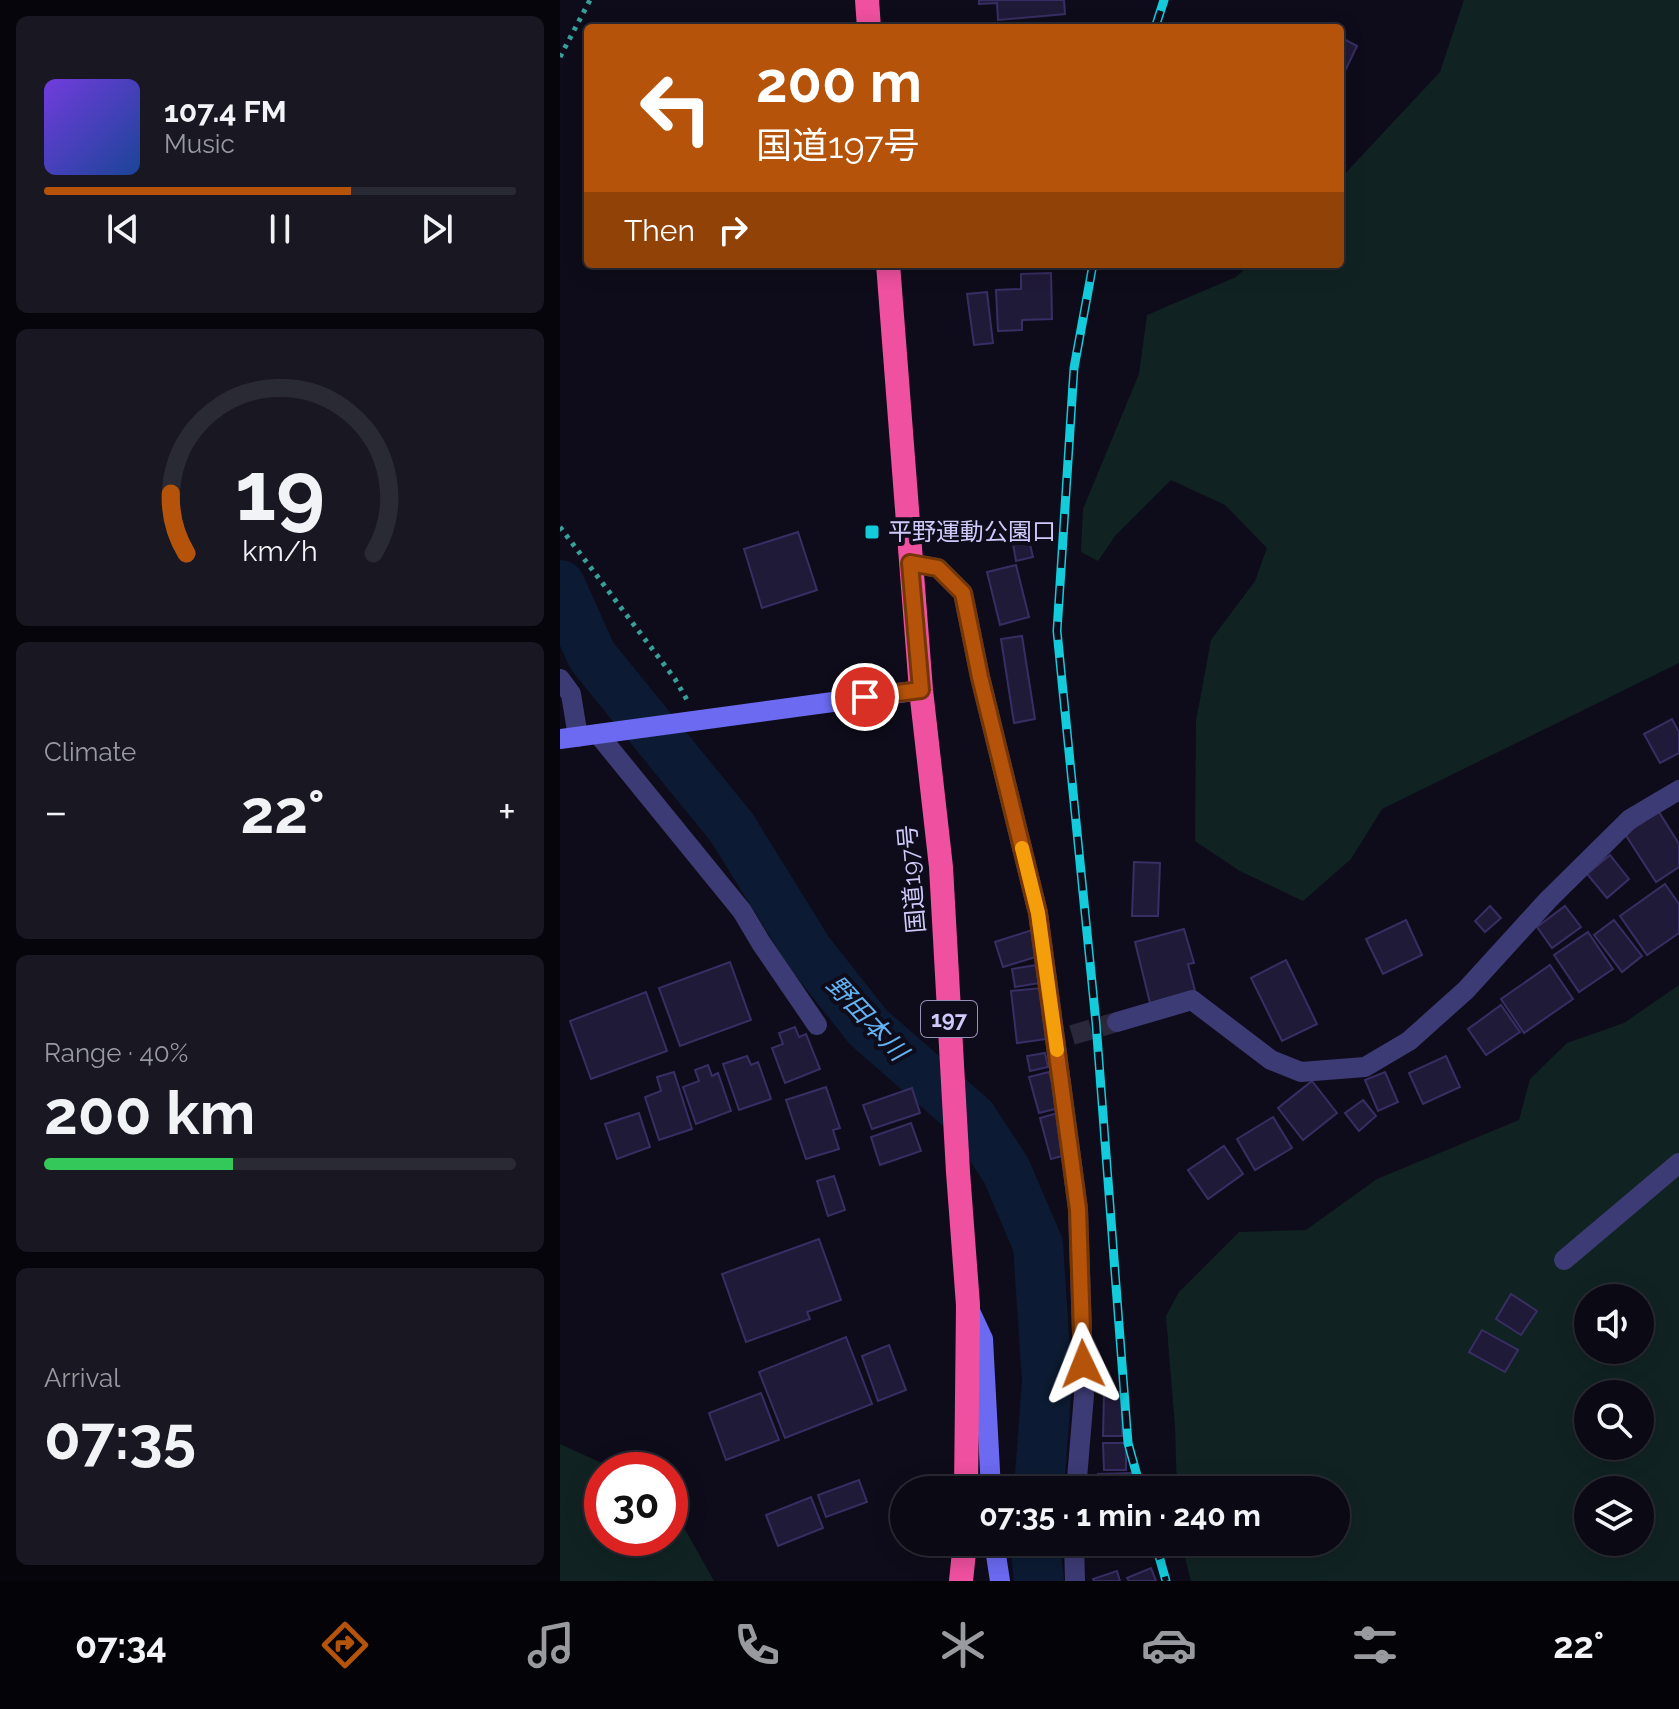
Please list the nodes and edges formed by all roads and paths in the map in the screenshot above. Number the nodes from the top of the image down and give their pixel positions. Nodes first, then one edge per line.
1 (590, 0) edge
2 (867, 0) edge
3 (869, 24) edge
4 (560, 57) edge
5 (888, 268) edge
6 (560, 527) edge
7 (910, 563) junction
8 (560, 679) edge
9 (921, 690) junction
10 (695, 720) junction
11 (587, 736) edge
12 (1679, 790) edge
13 (1117, 1022) tunnel mouth
14 (817, 1025) dead end
15 (1679, 1163) edge
16 (1564, 1260) dead end
17 (968, 1305) junction
18 (966, 1476) edge
19 (990, 1476) edge
20 (1077, 1476) edge
21 (964, 1556) edge
22 (996, 1556) edge
23 (1074, 1556) edge
24 (961, 1581) edge
25 (1000, 1581) edge
26 (1075, 1581) edge

1 - 4 path
2 - 3 highway
5 - 7 highway, 国道197号 / 197
6 - 10 path
7 - 9 highway, 国道197号 / 197
7 - 20 street
8 - 11 street
9 - 10 street
9 - 17 highway, 国道197号 / 197
10 - 11 street
11 - 14 street
12 - 13 street
15 - 16 street
17 - 18 highway, 国道197号 / 197
17 - 19 street
21 - 24 highway
22 - 25 street
23 - 26 street

